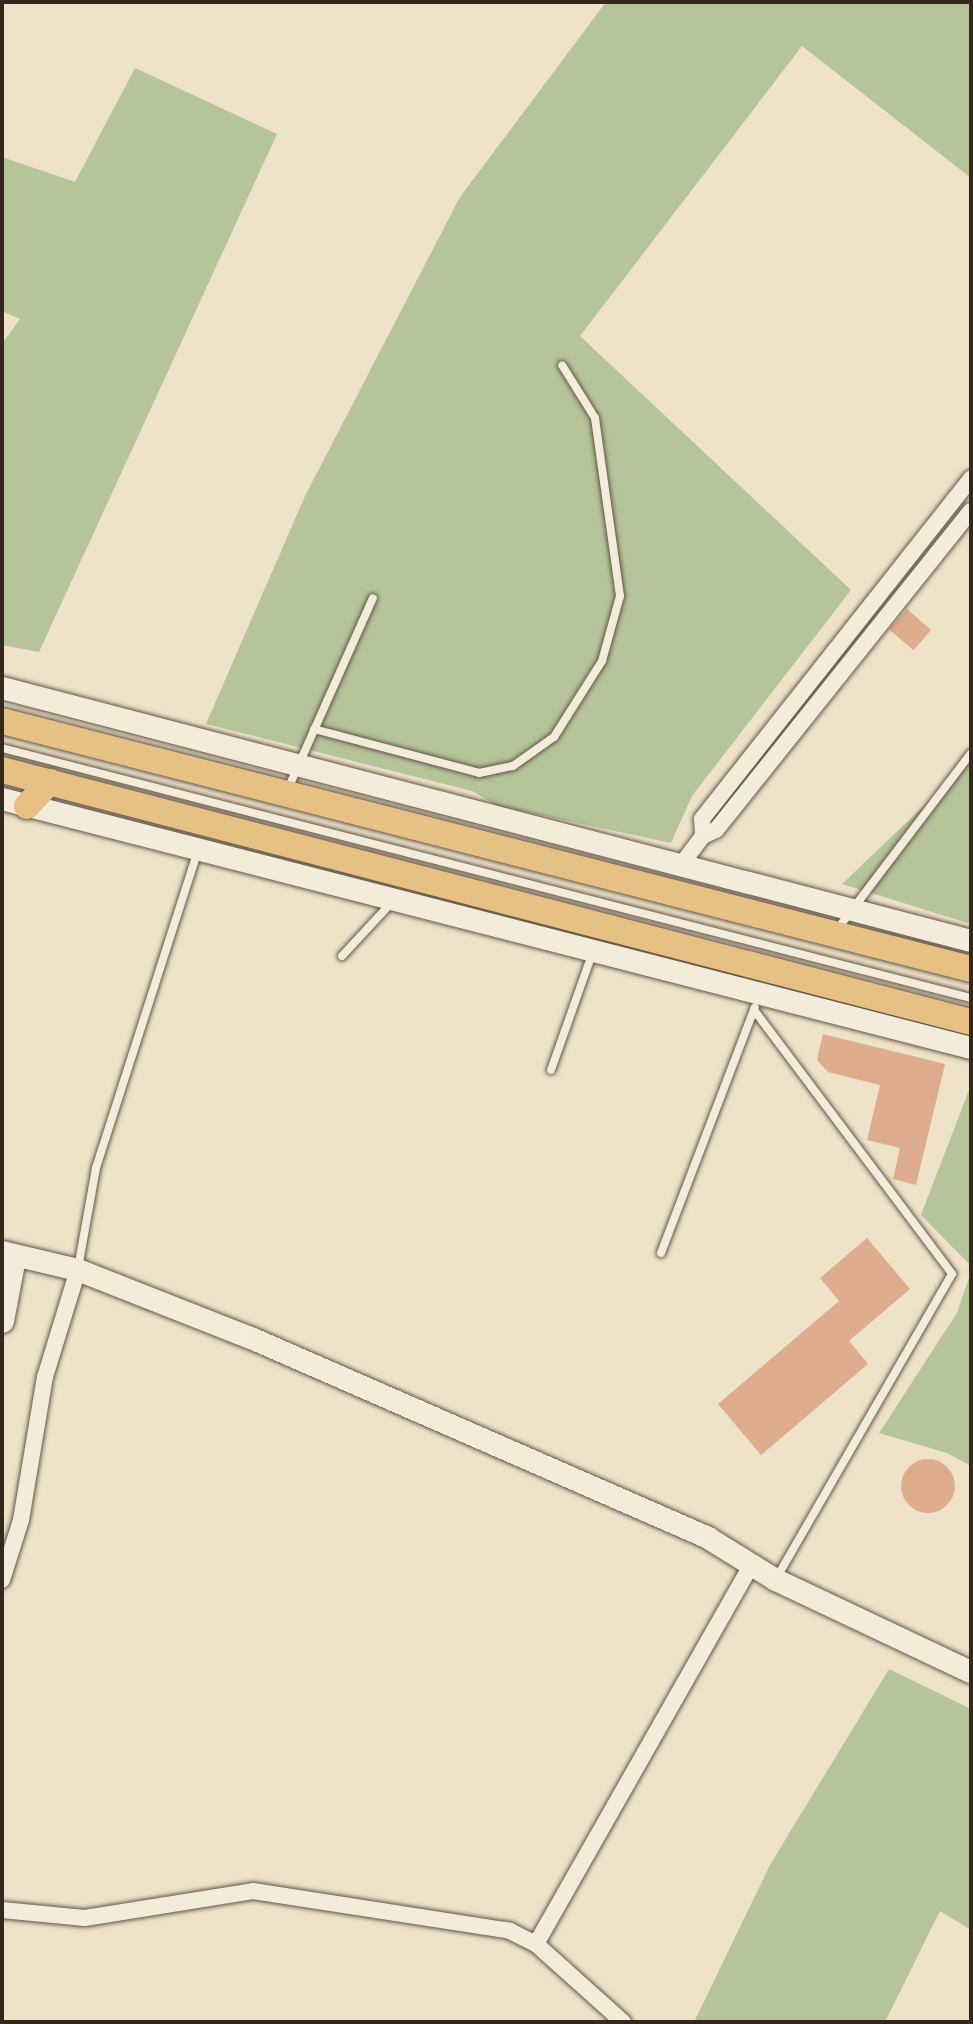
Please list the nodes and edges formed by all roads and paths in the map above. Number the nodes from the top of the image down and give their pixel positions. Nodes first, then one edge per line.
1 (562, 365) dead end
2 (971, 478) edge
3 (971, 511) edge
4 (373, 598) dead end
5 (2, 688) edge
6 (2, 721) edge
7 (314, 729) junction
8 (2, 733) edge
9 (2, 748) edge
10 (971, 753) edge
11 (297, 765) junction
12 (2, 770) edge
13 (49, 782) junction
14 (286, 795) junction
15 (14, 803) edge
16 (703, 836) junction
17 (198, 851) junction
18 (681, 865) junction
19 (407, 890) junction
20 (851, 910) junction
21 (764, 929) dead end
22 (834, 934) junction
23 (969, 937) edge
24 (593, 951) junction
25 (342, 956) dead end
26 (961, 966) edge
27 (760, 991) junction
28 (971, 998) edge
29 (971, 1022) edge
30 (971, 1048) edge
31 (551, 1070) dead end
32 (661, 1253) dead end
33 (8, 1255) edge
34 (78, 1270) junction
35 (2, 1321) edge
36 (751, 1565) junction
37 (2, 1580) edge
38 (776, 1580) junction
39 (971, 1672) edge
40 (2, 1910) edge
41 (536, 1944) junction
42 (623, 2022) edge

1 - 7 lane
2 - 16 street
3 - 16 street
4 - 7 lane
5 - 11 street
6 - 14 main road
7 - 11 lane
8 - 21 lane
9 - 28 lane
10 - 20 lane
11 - 14 lane
11 - 18 street
12 - 13 main road
13 - 15 main road
13 - 19 main road
14 - 22 main road
15 - 17 street
16 - 18 street
17 - 19 street
17 - 34 lane
18 - 20 street
19 - 24 street
19 - 25 lane
19 - 27 main road
20 - 22 lane
20 - 23 street
22 - 26 main road
23 - 26 lane
24 - 27 street
24 - 31 lane
27 - 29 main road
27 - 30 street
27 - 32 lane
27 - 38 lane
33 - 34 street
33 - 35 main road
34 - 36 street
34 - 37 street
36 - 38 street
36 - 41 street
38 - 39 street
40 - 41 street
41 - 42 street

